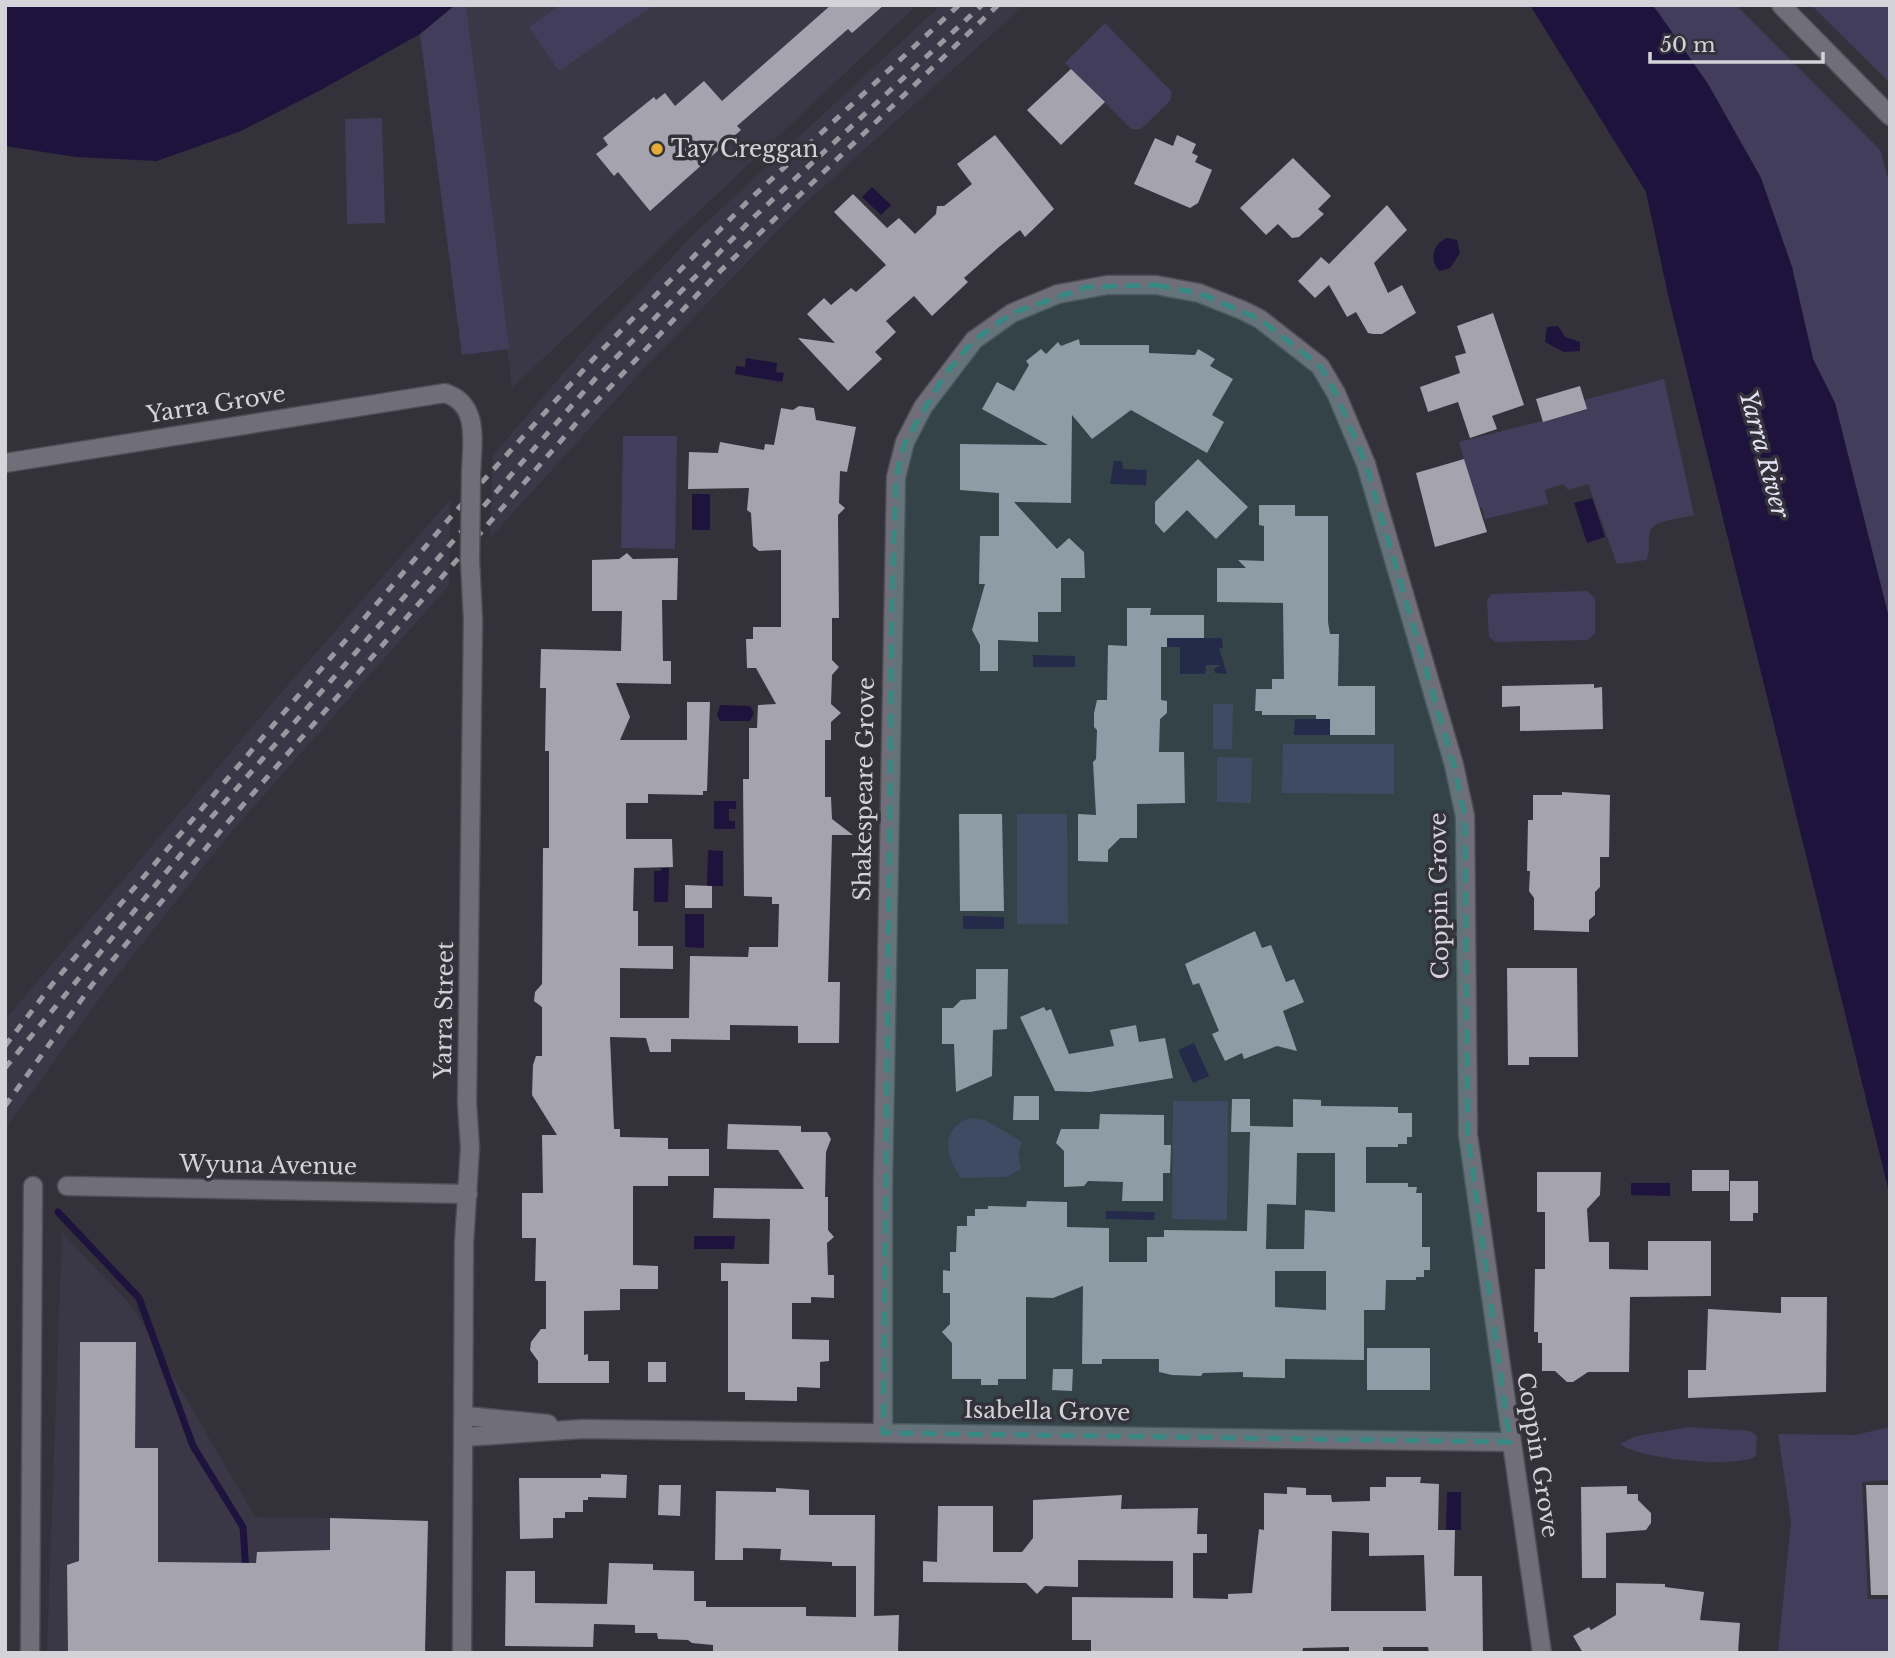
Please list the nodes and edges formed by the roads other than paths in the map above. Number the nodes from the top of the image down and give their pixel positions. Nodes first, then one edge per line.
1 (1781, 5) edge
2 (1890, 116) edge
3 (1132, 284) joint
4 (434, 393) joint
5 (5, 463) edge
6 (33, 1186) dead end
7 (67, 1186) dead end
8 (468, 1194) junction
9 (466, 1416) junction
10 (583, 1429) junction
11 (883, 1433) junction
12 (466, 1437) junction
13 (1510, 1442) junction
14 (30, 1653) edge
15 (462, 1653) edge
16 (1542, 1653) edge

1 - 2 street
3 - 11 street, Shakespeare Grove
3 - 13 street, Coppin Grove
4 - 5 street, Yarra Grove
4 - 8 street, Yarra Street, bridge
6 - 14 street
7 - 8 street, Wyuna Avenue
8 - 9 street, Yarra Street
9 - 10 street, Isabella Grove
9 - 12 street, Yarra Street
10 - 11 street, Isabella Grove
10 - 12 street, Isabella Grove
11 - 13 street, Isabella Grove
12 - 15 street, Yarra Street
13 - 16 street, Coppin Grove

